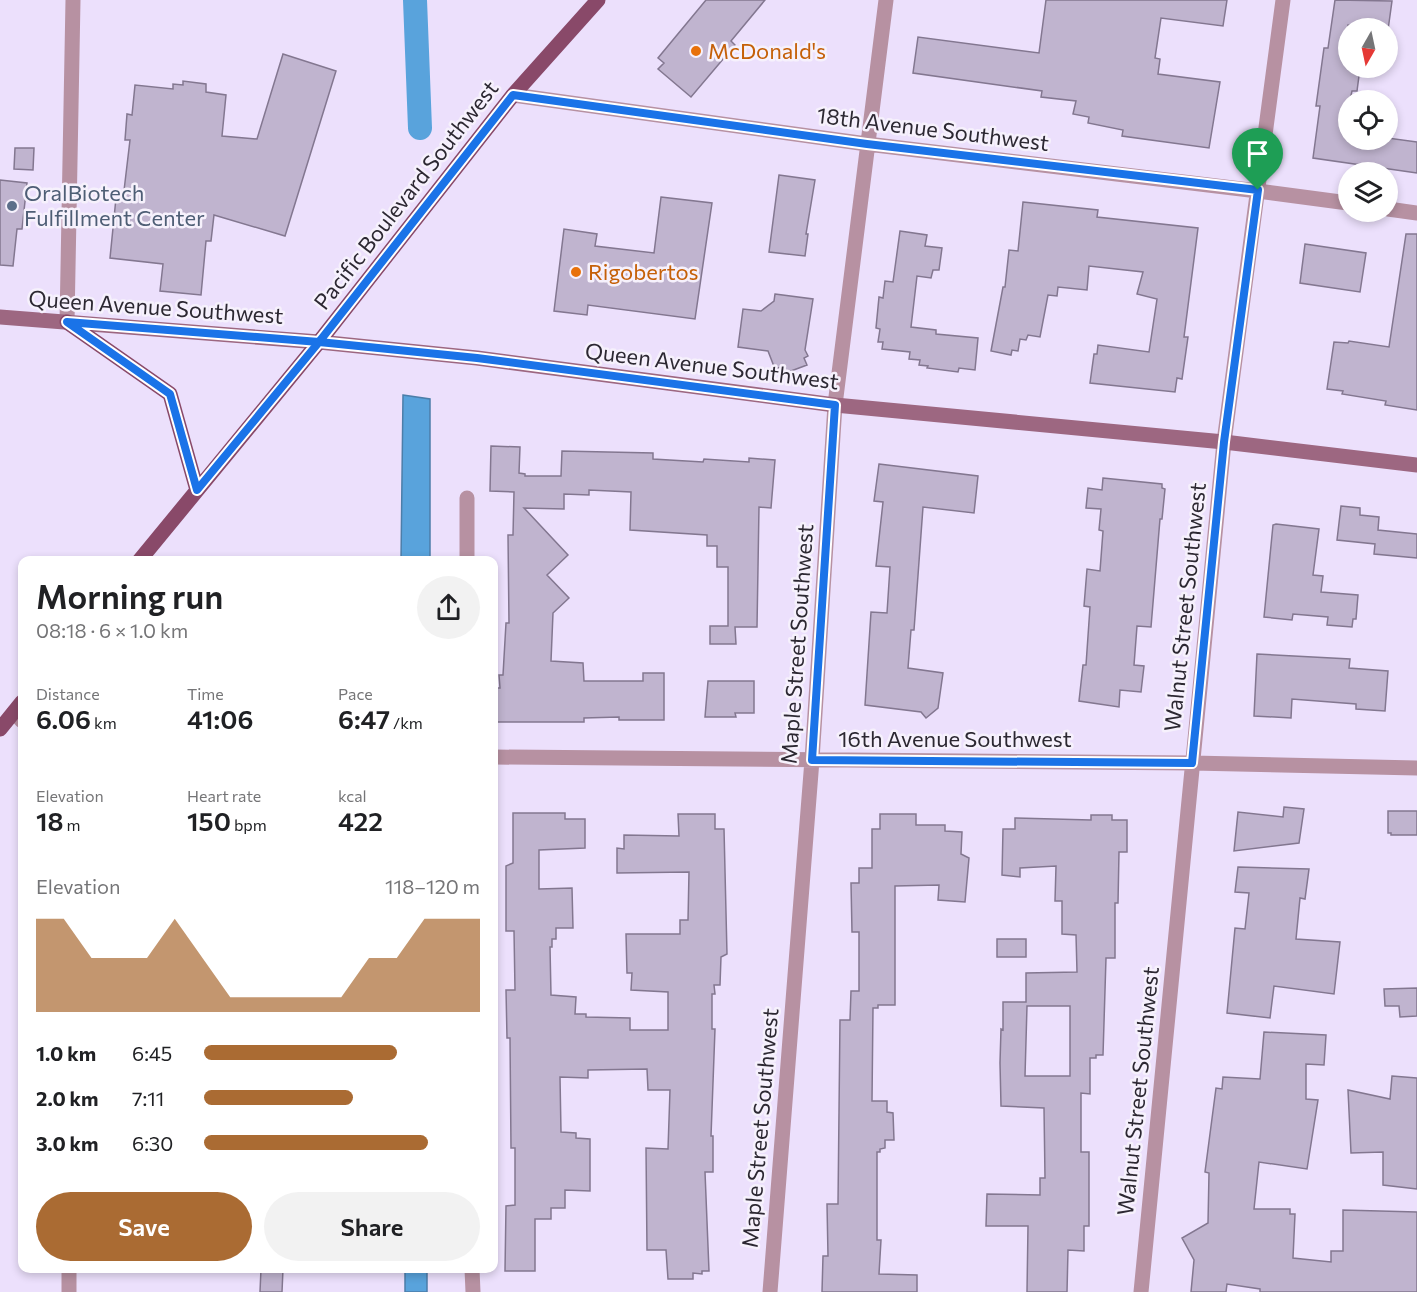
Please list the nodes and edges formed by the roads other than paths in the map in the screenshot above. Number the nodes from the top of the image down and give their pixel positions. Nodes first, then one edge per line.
1 (73, 0) edge
2 (598, 0) edge
3 (886, 0) edge
4 (1283, 0) edge
5 (513, 95) junction
6 (867, 144) junction
7 (1258, 190) junction
8 (1338, 202) edge
9 (1398, 210) edge
10 (1417, 213) edge
11 (0, 317) edge
12 (67, 322) junction
13 (319, 342) junction
14 (835, 405) junction
15 (1224, 442) junction
16 (1417, 465) edge
17 (197, 490) junction
18 (466, 498) dead end
19 (143, 556) edge
20 (467, 556) edge
21 (18, 713) edge
22 (0, 729) edge
23 (498, 757) edge
24 (812, 760) junction
25 (1192, 763) junction
26 (1417, 768) edge
27 (69, 1273) edge
28 (472, 1273) edge
29 (69, 1292) edge
30 (472, 1292) edge
31 (770, 1292) edge
32 (1141, 1292) edge

1 - 12 street
2 - 5 main road, Pacific Boulevard Southwest
3 - 6 street, Maple Street Southwest
4 - 7 street, Walnut Street Southwest
5 - 6 street, 18th Avenue Southwest
5 - 13 main road, Pacific Boulevard Southwest
6 - 7 street, 18th Avenue Southwest
6 - 14 street, Maple Street Southwest
7 - 8 street, 18th Avenue Southwest
7 - 15 street, Walnut Street Southwest
9 - 10 street
11 - 12 main road, Queen Avenue Southwest
12 - 13 main road, Queen Avenue Southwest
12 - 17 main road
13 - 14 main road, Queen Avenue Southwest
13 - 17 main road, Pacific Boulevard Southwest
14 - 15 main road, Queen Avenue Southwest
14 - 24 street, Maple Street Southwest
15 - 16 main road, Queen Avenue Southwest
15 - 25 street, Walnut Street Southwest
17 - 19 main road, Pacific Boulevard Southwest
18 - 20 street
21 - 22 main road
23 - 24 street, 16th Avenue Southwest
24 - 25 street, 16th Avenue Southwest
24 - 31 street, Maple Street Southwest
25 - 26 street, 16th Avenue Southwest
25 - 32 street, Walnut Street Southwest
27 - 29 street
28 - 30 street

